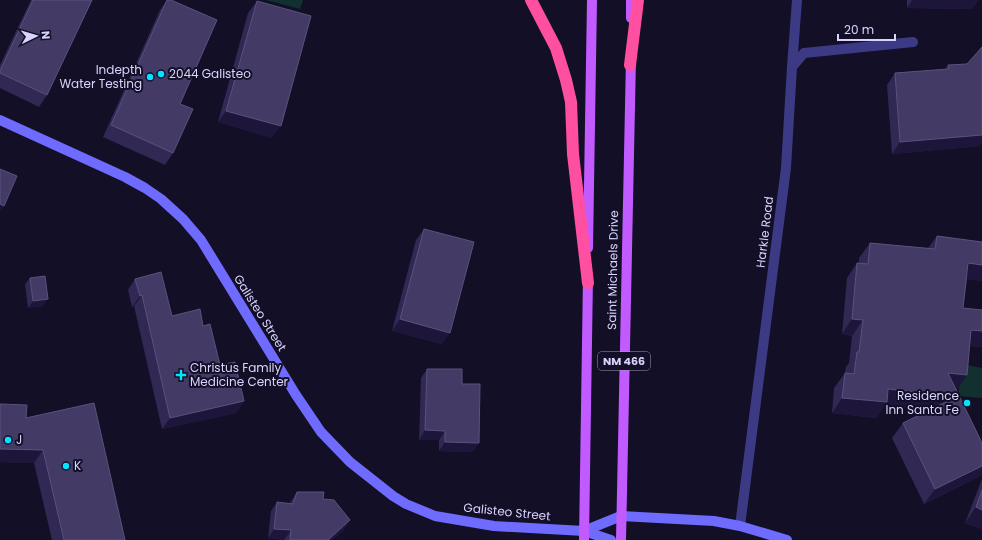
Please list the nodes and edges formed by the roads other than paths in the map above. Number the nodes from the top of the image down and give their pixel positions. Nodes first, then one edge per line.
1 (532, 0) edge
2 (592, 0) edge
3 (632, 0) edge
4 (638, 0) edge
5 (797, 0) edge
6 (913, 42) dead end
7 (630, 65) junction
8 (792, 67) junction
9 (0, 120) edge
10 (588, 283) junction
11 (621, 516) junction
12 (740, 526) junction
13 (584, 535) edge
14 (611, 540) edge
15 (621, 540) edge
16 (787, 540) edge

1 - 10 highway
2 - 10 main road, Saint Michaels Drive / NM 466
3 - 7 main road, Saint Michaels Drive / NM 466
4 - 7 highway
5 - 8 street, Harkle Road
6 - 8 street
7 - 11 main road, Saint Michaels Drive / NM 466
8 - 12 street, Harkle Road
9 - 13 street, Galisteo Street
10 - 13 main road, Saint Michaels Drive / NM 466
11 - 12 street, Galisteo Street
11 - 13 street, Galisteo Street
11 - 15 main road, Saint Michaels Drive / NM 466
12 - 16 street, Galisteo Street
13 - 14 street, Galisteo Street

